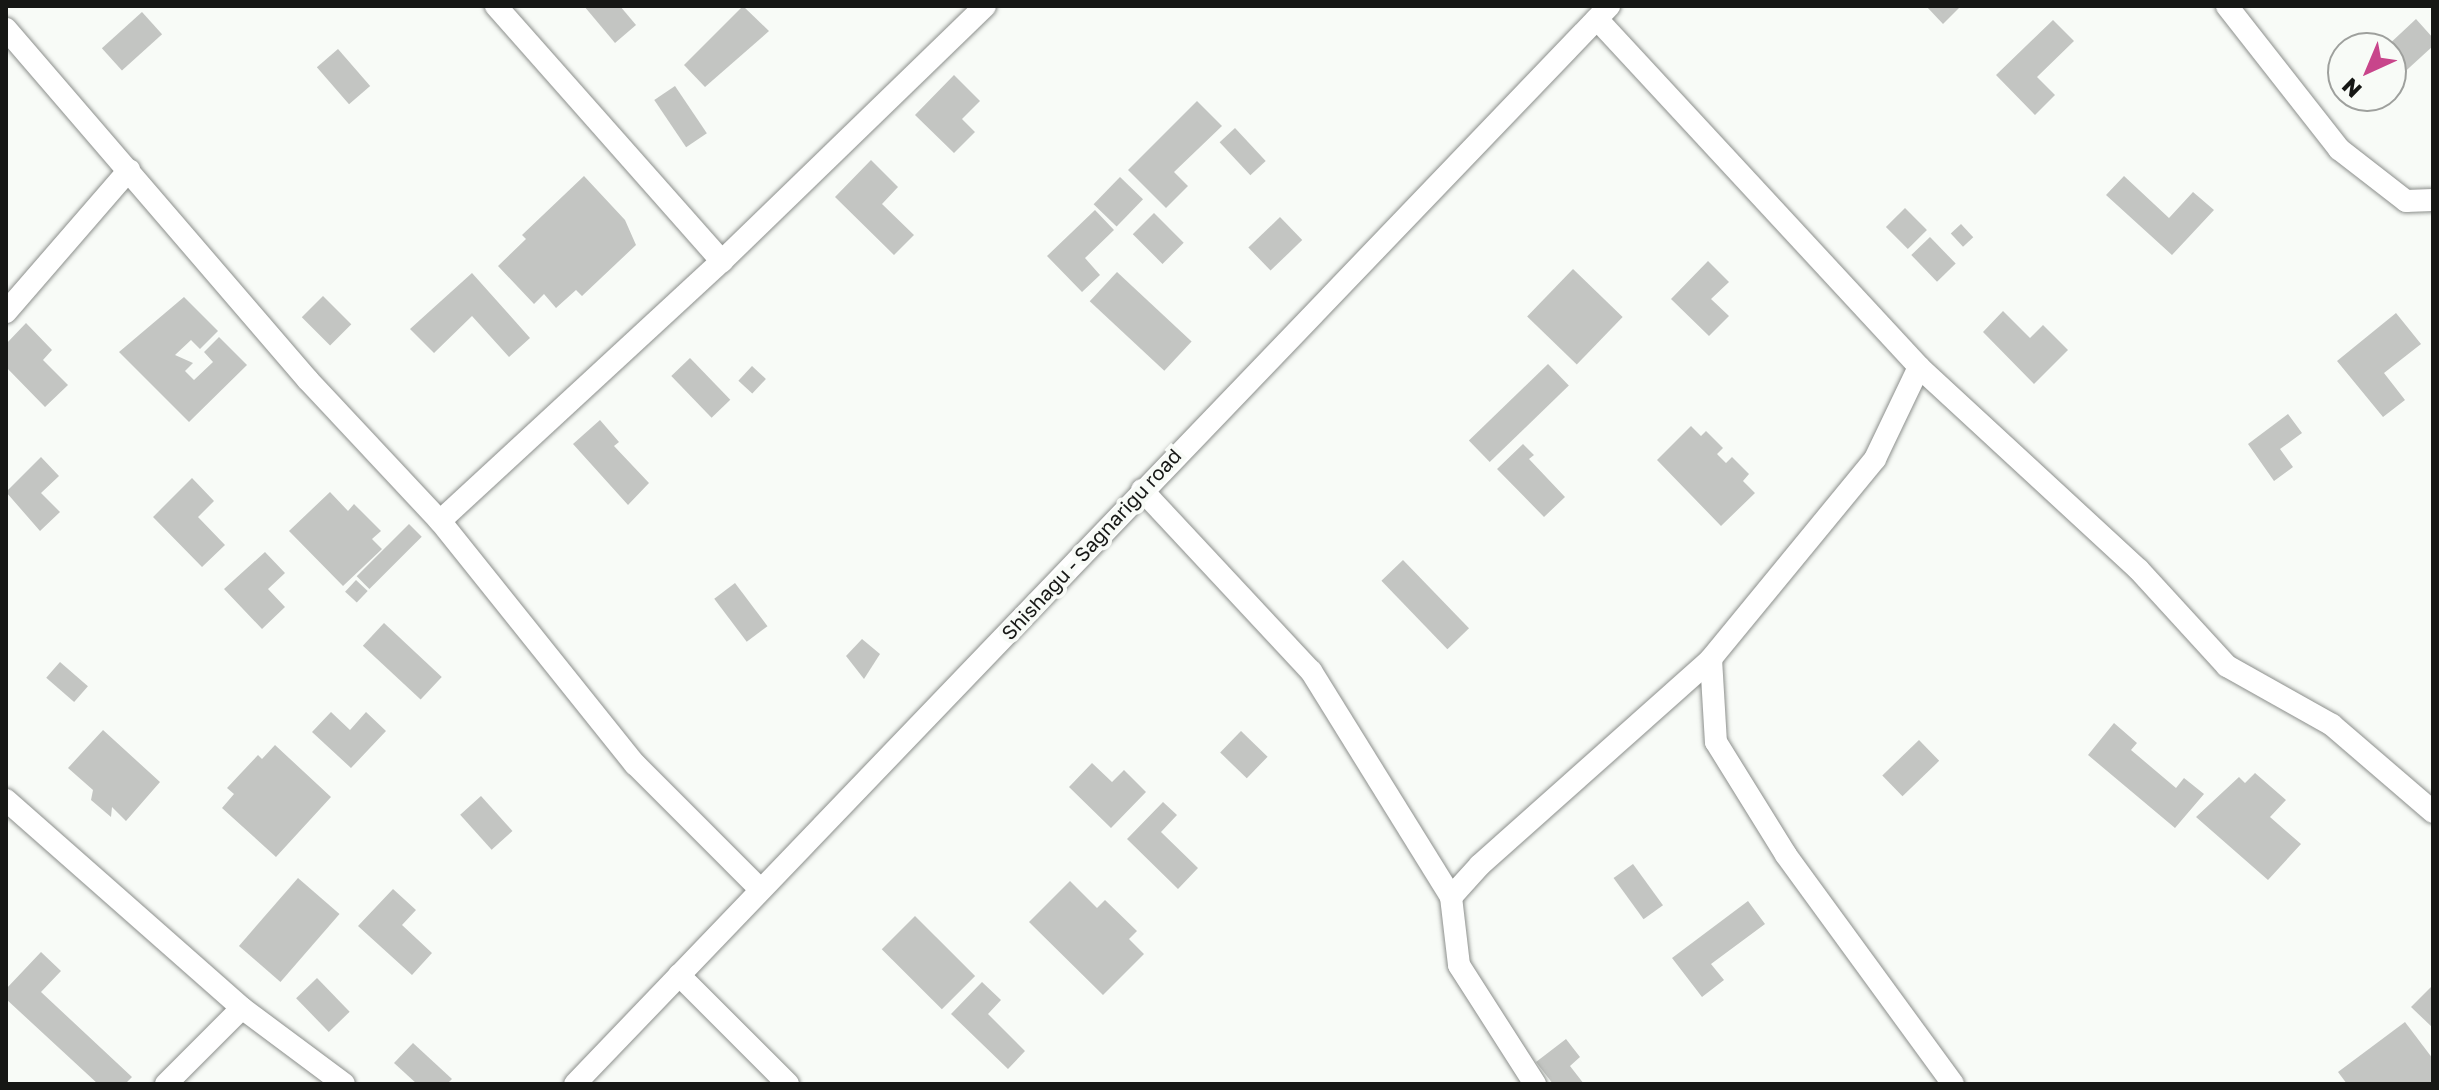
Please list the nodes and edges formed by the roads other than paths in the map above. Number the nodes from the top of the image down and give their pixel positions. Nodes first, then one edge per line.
1 (496, 6) edge
2 (985, 6) edge
3 (2227, 6) edge
4 (1603, 12) edge
5 (6, 29) edge
6 (129, 170) junction
7 (2433, 200) edge
8 (722, 261) junction
9 (6, 312) edge
10 (1919, 367) junction
11 (1142, 490) junction
12 (440, 521) junction
13 (1711, 659) junction
14 (6, 800) edge
15 (2433, 812) edge
16 (760, 889) junction
17 (1451, 897) junction
18 (679, 975) junction
19 (242, 1008) junction
20 (166, 1084) edge
21 (344, 1084) edge
22 (575, 1084) edge
23 (788, 1084) edge
24 (1535, 1084) edge
25 (1953, 1084) edge

1 - 8 street
2 - 8 street
3 - 7 street
4 - 10 street
4 - 11 street, Shishagu - Sagnarigu road
5 - 6 street
6 - 9 street
6 - 12 street
8 - 12 street
10 - 13 street
10 - 15 street
11 - 16 street, Shishagu - Sagnarigu road
11 - 17 street
12 - 16 street
13 - 17 street
13 - 25 street
14 - 19 street
16 - 18 street, Shishagu - Sagnarigu road
17 - 24 street
18 - 22 street, Shishagu - Sagnarigu road
18 - 23 street
19 - 20 street
19 - 21 street

